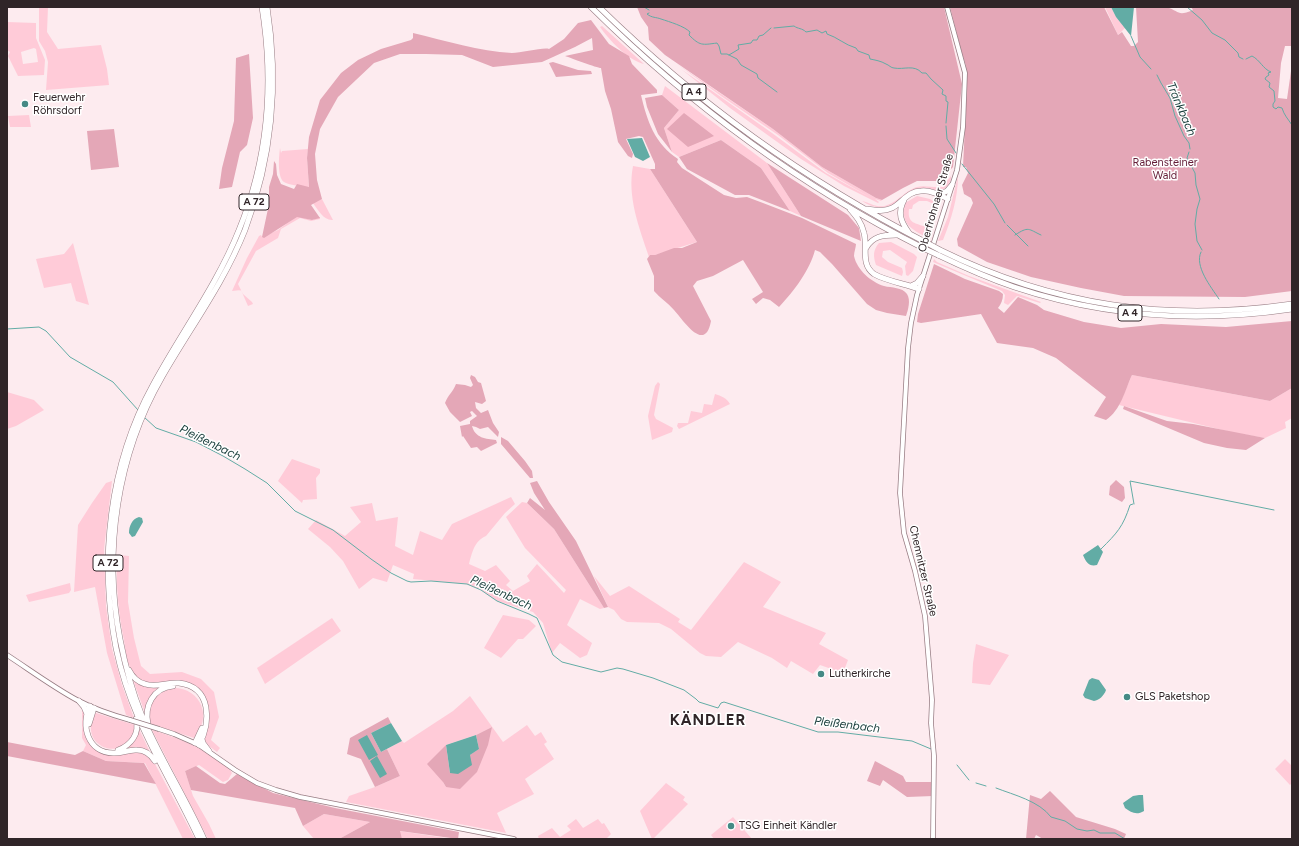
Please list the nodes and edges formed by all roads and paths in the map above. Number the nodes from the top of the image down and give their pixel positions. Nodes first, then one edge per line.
1 (262, 7) edge
2 (267, 7) edge
3 (591, 7) edge
4 (599, 7) edge
5 (947, 7) edge
6 (952, 186) junction
7 (939, 195) junction
8 (905, 198) junction
9 (948, 199) junction
10 (846, 205) junction
11 (864, 209) junction
12 (898, 234) junction
13 (911, 235) junction
14 (926, 246) junction
15 (865, 249) junction
16 (939, 252) junction
17 (928, 262) joint
18 (923, 276) junction
19 (910, 286) junction
20 (919, 289) junction
21 (1292, 304) edge
22 (1292, 309) edge
23 (160, 376) junction
24 (118, 489) junction
25 (7, 655) edge
26 (124, 658) junction
27 (79, 701) junction
28 (131, 701) junction
29 (92, 707) junction
30 (87, 714) junction
31 (150, 735) junction
32 (202, 739) junction
33 (197, 744) junction
34 (209, 751) junction
35 (165, 774) junction
36 (199, 839) edge
37 (204, 839) edge
38 (514, 839) edge
39 (933, 839) edge

1 - 23 highway, A 72
2 - 23 highway, A 72
3 - 10 highway, A 4
4 - 11 highway, A 4
5 - 6 main road, Oberfrohnaer Straße
6 - 7 highway
6 - 9 main road, Oberfrohnaer Straße
7 - 8 highway
7 - 9 highway
8 - 11 highway
8 - 13 highway
9 - 17 main road, Oberfrohnaer Straße
10 - 12 highway, A 4
10 - 15 highway
11 - 13 highway, A 4
12 - 14 highway, A 4
12 - 15 highway
13 - 14 highway, A 4
14 - 16 highway, A 4, bridge
15 - 19 highway
16 - 21 highway, A 4
16 - 22 highway, A 4
17 - 18 main road, Chemnitzer Straße
18 - 19 highway
18 - 20 main road, Chemnitzer Straße
19 - 20 highway
20 - 39 main road, Chemnitzer Straße
23 - 24 highway, A 72
24 - 26 highway, A 72
24 - 28 highway, A 72
25 - 27 main road
26 - 31 highway, A 72
26 - 32 highway
27 - 29 main road
27 - 30 highway
28 - 29 highway
28 - 35 highway, A 72
29 - 30 highway
29 - 33 main road, bridge
30 - 35 highway
31 - 33 highway
31 - 37 highway, A 72
32 - 33 highway
32 - 34 highway
33 - 34 main road
34 - 38 main road
35 - 36 highway, A 72

